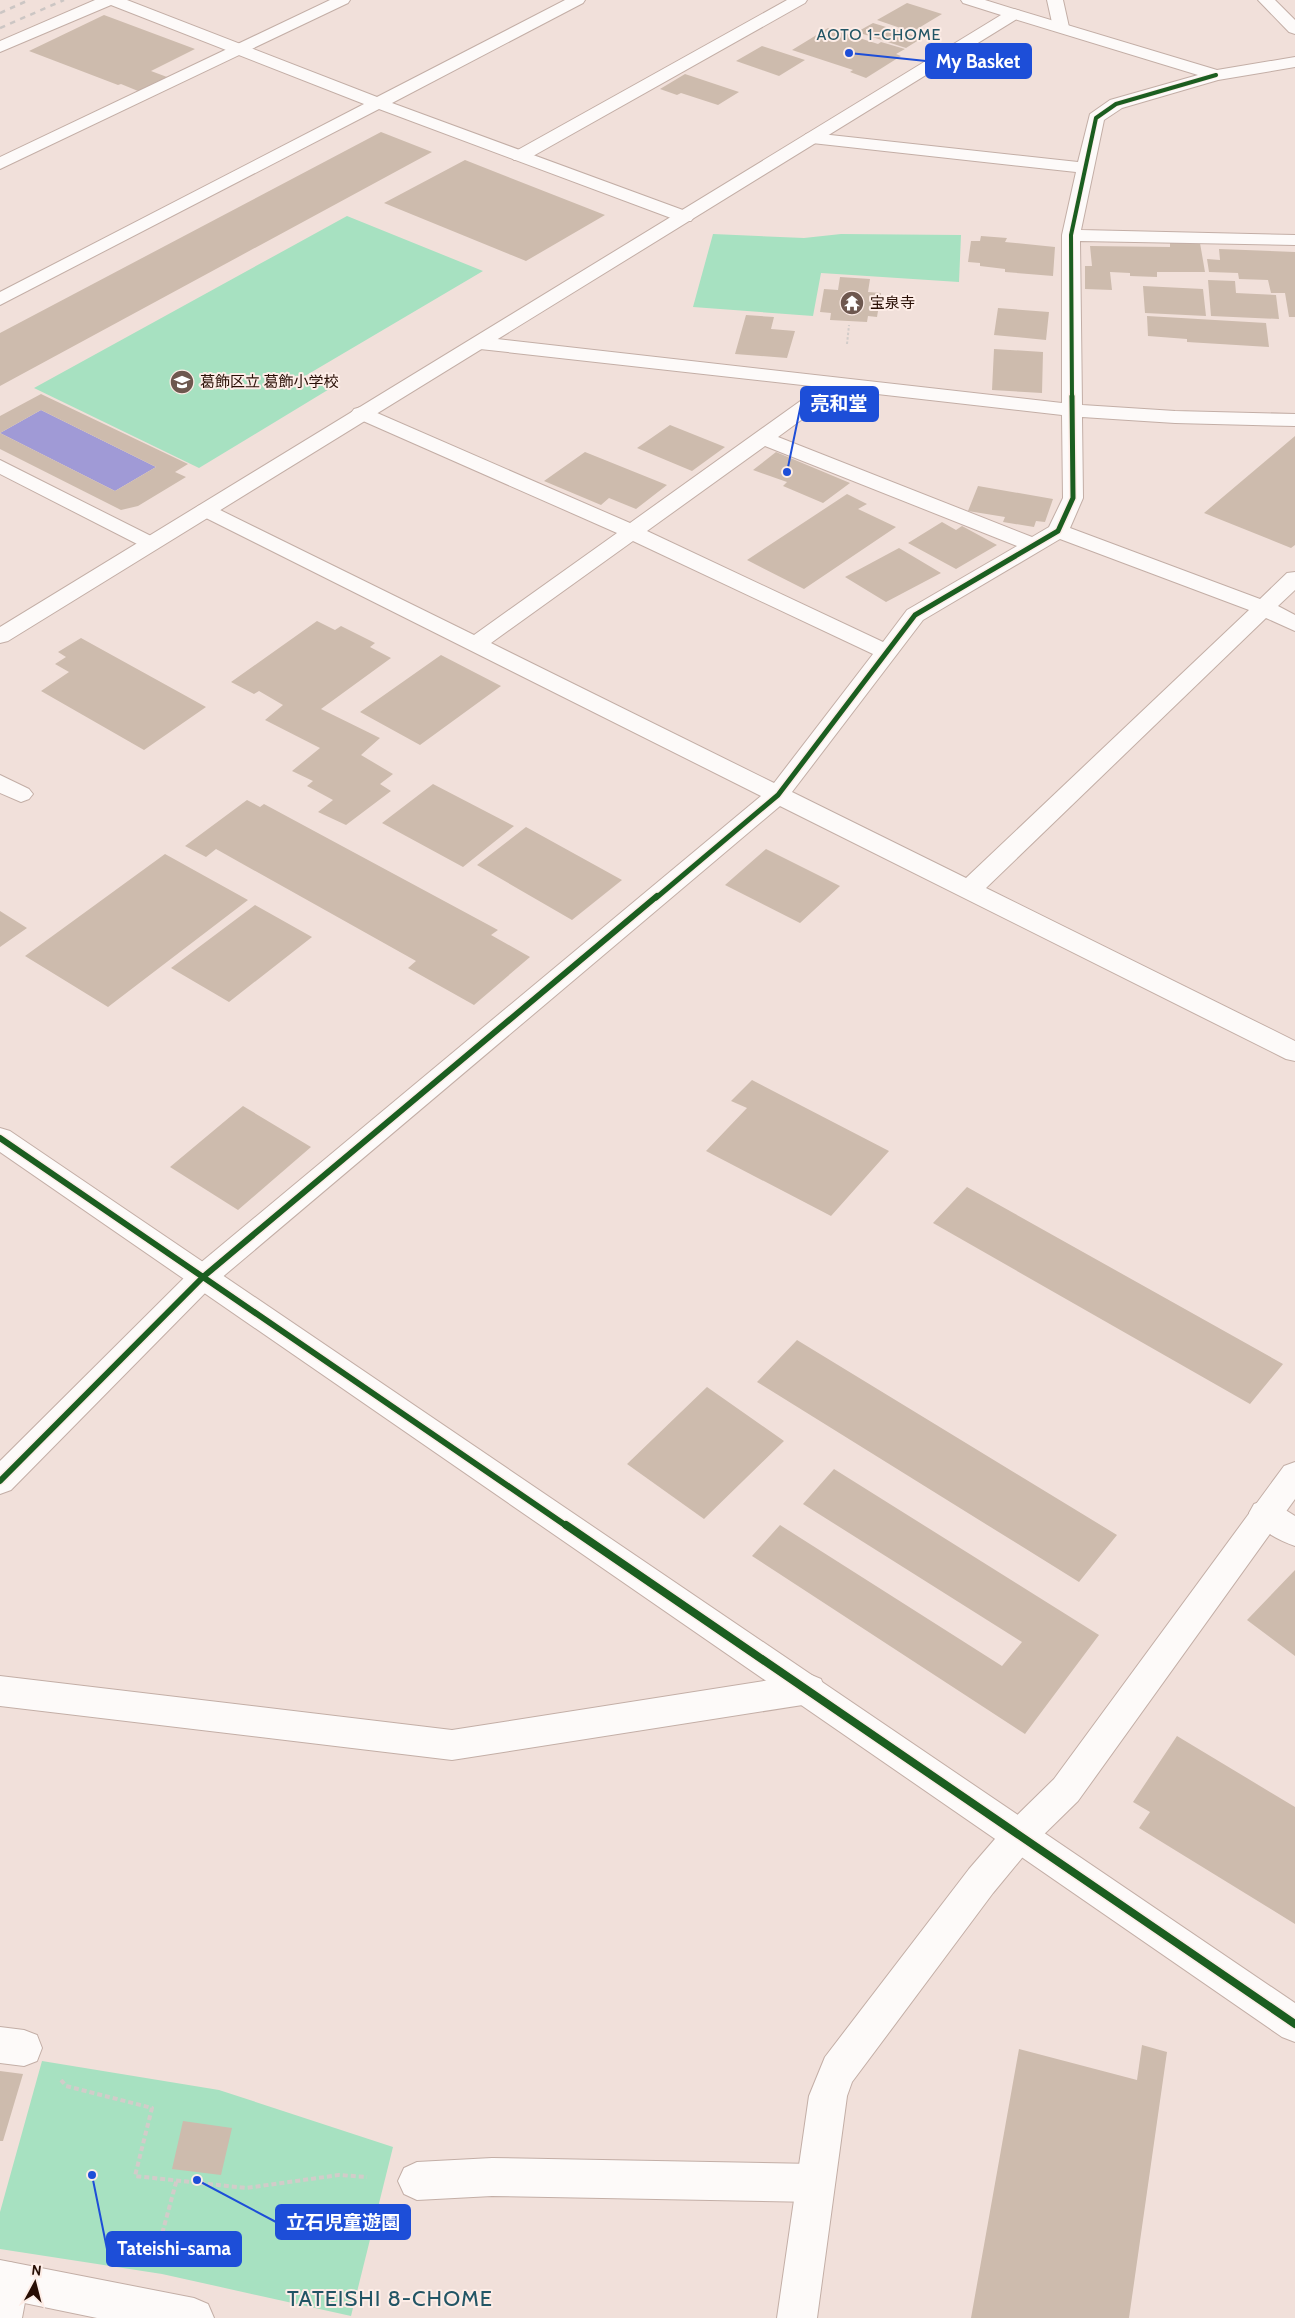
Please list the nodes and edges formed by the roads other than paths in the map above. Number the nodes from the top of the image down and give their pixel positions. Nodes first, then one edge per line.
1 (108, 0) edge
2 (113, 0) edge
3 (342, 0) edge
4 (577, 0) edge
5 (799, 0) edge
6 (969, 0) edge
7 (1055, 0) edge
8 (1266, 0) edge
9 (1014, 14) junction
10 (1061, 27) junction
11 (1295, 30) edge
12 (0, 47) edge
13 (240, 49) junction
14 (1295, 62) edge
15 (1216, 75) junction
16 (380, 104) junction
17 (812, 138) junction
18 (520, 156) junction
19 (0, 164) edge
20 (1086, 168) junction
21 (685, 217) junction
22 (1071, 235) junction
23 (1295, 240) edge
24 (0, 299) edge
25 (480, 343) junction
26 (838, 384) junction
27 (1071, 410) junction
28 (361, 413) junction
29 (1295, 420) edge
30 (763, 438) junction
31 (0, 466) edge
32 (205, 510) junction
33 (1058, 531) junction
34 (632, 532) junction
35 (150, 543) junction
36 (1032, 545) junction
37 (1295, 578) edge
38 (1264, 608) junction
39 (1295, 624) edge
40 (0, 636) edge
41 (477, 644) junction
42 (886, 652) junction
43 (0, 783) edge
44 (21, 794) dead end
45 (778, 796) junction
46 (969, 890) junction
47 (1295, 1052) edge
48 (0, 1138) edge
49 (203, 1277) junction
50 (1295, 1475) edge
51 (0, 1481) edge
52 (1266, 1514) junction
53 (1295, 1533) edge
54 (809, 1690) junction
55 (0, 1691) edge
56 (1019, 1836) junction
57 (1295, 2024) edge
58 (417, 2181) road end
59 (815, 2183) junction
60 (5, 2280) edge
61 (2, 2318) edge
62 (194, 2318) edge
63 (797, 2318) edge

1 - 12 street
2 - 13 street
3 - 13 street
4 - 16 street
5 - 18 street
6 - 9 street
7 - 10 street
8 - 11 street
9 - 10 street
9 - 17 street
10 - 15 street
13 - 16 street
13 - 19 street
14 - 15 street
15 - 20 street
16 - 18 street
16 - 24 street
17 - 20 street
17 - 21 street
18 - 21 street
20 - 22 street
21 - 25 street
22 - 23 street
22 - 27 street
25 - 26 street
25 - 28 street
26 - 27 street
26 - 30 street
27 - 29 street
27 - 33 street
28 - 32 street
28 - 34 street
30 - 34 street
30 - 36 street
31 - 35 street
32 - 35 street
32 - 41 street
33 - 36 street
33 - 38 street
34 - 41 street
34 - 42 street
35 - 40 street
36 - 42 street
37 - 38 street
38 - 39 street
38 - 46 street
41 - 45 street
42 - 45 street
43 - 44 street
45 - 46 street
45 - 49 street
46 - 47 street
48 - 49 street
49 - 51 street
49 - 54 street
50 - 52 street
52 - 53 street
52 - 56 street
54 - 55 street
54 - 56 street
56 - 57 street
56 - 59 street
58 - 59 street
59 - 63 street
60 - 61 street
60 - 62 street

